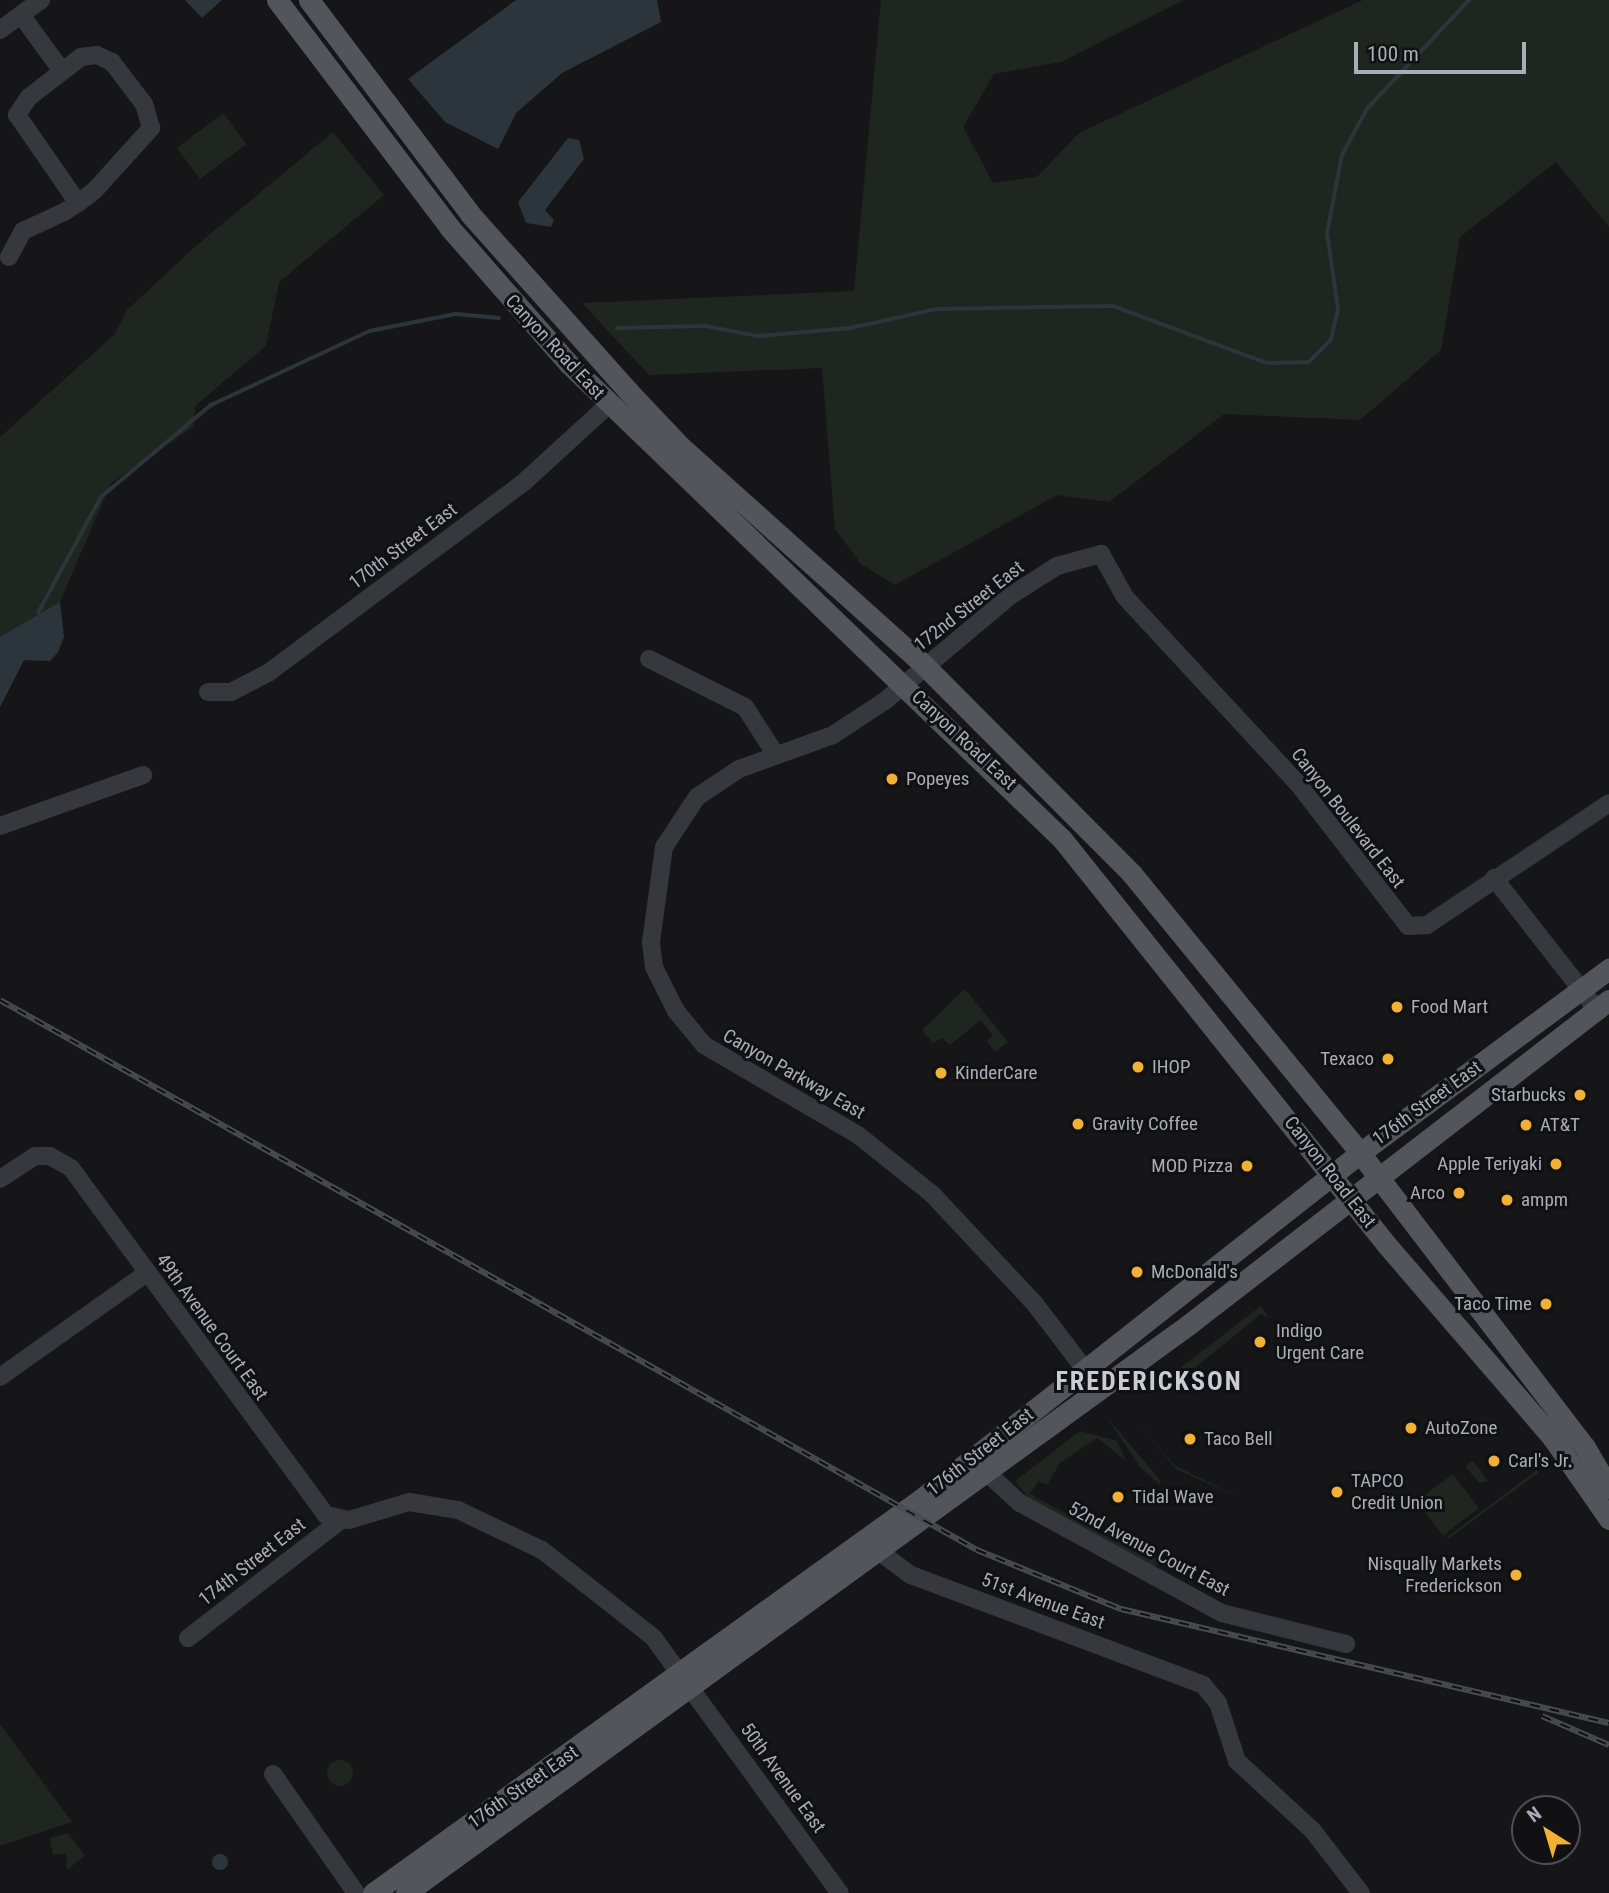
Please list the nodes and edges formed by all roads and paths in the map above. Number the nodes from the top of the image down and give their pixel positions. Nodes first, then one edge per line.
1 (41, 0) edge
2 (277, 0) edge
3 (309, 0) edge
4 (21, 15) junction
5 (0, 30) edge
6 (62, 71) junction
7 (78, 203) junction
8 (9, 257) dead end
9 (608, 405) junction
10 (679, 445) junction
11 (1101, 554) joint
12 (649, 659) dead end
13 (925, 666) junction
14 (904, 684) junction
15 (208, 692) dead end
16 (776, 755) junction
17 (143, 775) dead end
18 (1609, 803) edge
19 (0, 826) edge
20 (1494, 878) junction
21 (1609, 969) edge
22 (1581, 990) junction
23 (1603, 1005) edge
24 (1360, 1153) junction
25 (1334, 1174) junction
26 (0, 1179) edge
27 (1381, 1181) junction
28 (1354, 1201) junction
29 (147, 1273) junction
30 (1085, 1369) junction
31 (0, 1377) edge
32 (1099, 1388) junction
33 (987, 1473) junction
34 (1609, 1488) edge
35 (930, 1504) junction
36 (1609, 1519) edge
37 (341, 1520) junction
38 (899, 1527) junction
39 (880, 1552) junction
40 (188, 1638) dead end
41 (1346, 1644) dead end
42 (687, 1681) junction
43 (273, 1774) dead end
44 (356, 1893) edge
45 (373, 1893) edge
46 (406, 1893) edge
47 (840, 1893) edge
48 (1361, 1893) edge

1 - 4 street
2 - 9 main road, Canyon Road East
3 - 10 main road, Canyon Road East
4 - 5 street
4 - 6 street
6 - 7 street
6 - 7 street
7 - 8 street
9 - 10 main road
9 - 14 main road, Canyon Road East
9 - 15 street, 170th Street East
10 - 13 main road, Canyon Road East
11 - 13 street, 172nd Street East
11 - 20 street, Canyon Boulevard East
12 - 16 street
13 - 14 street, 172nd Street East
13 - 24 main road, Canyon Road East
14 - 16 street, Canyon Parkway East
14 - 25 main road, Canyon Road East
16 - 30 street, Canyon Parkway East
17 - 19 street
18 - 20 street, Canyon Boulevard East
20 - 22 street
21 - 22 main road, 176th Street East
22 - 23 street
22 - 24 main road, 176th Street East
23 - 27 main road, 176th Street East
24 - 25 main road, 176th Street East
24 - 27 main road, Canyon Road East
25 - 28 main road, Canyon Road East
25 - 30 main road, 176th Street East
26 - 29 street, 49th Avenue Court East
27 - 28 main road, 176th Street East
27 - 34 main road, Canyon Road East
28 - 32 main road, 176th Street East
28 - 36 main road, Canyon Road East
29 - 31 street
29 - 37 street, 49th Avenue Court East
30 - 32 street, Canyon Parkway East
30 - 35 main road, 176th Street East
32 - 33 main road, 176th Street East
33 - 35 main road, 176th Street East
33 - 41 street, 52nd Avenue Court East
35 - 38 main road, 176th Street East
37 - 40 street, 174th Street East
37 - 42 street, 50th Avenue East
38 - 39 main road, 176th Street East
38 - 42 main road, 176th Street East
39 - 42 main road, 176th Street East
39 - 48 street, 51st Avenue East
42 - 45 main road, 176th Street East
42 - 46 main road, 176th Street East
42 - 47 street, 50th Avenue East
43 - 44 street

